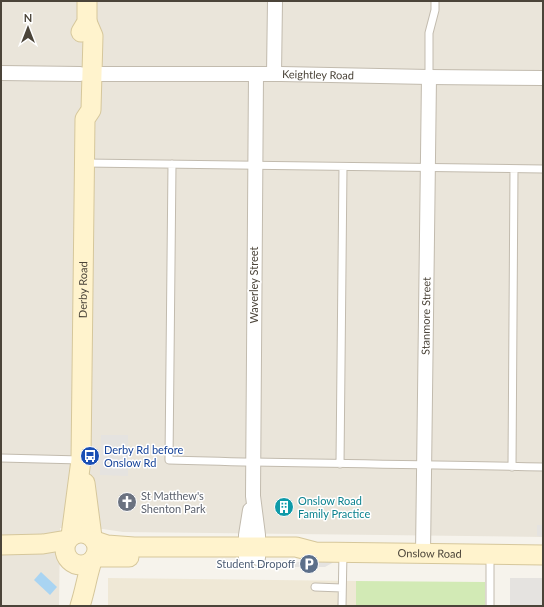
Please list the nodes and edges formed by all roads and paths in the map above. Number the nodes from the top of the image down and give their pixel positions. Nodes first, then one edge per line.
1 (87, 1) edge
2 (275, 1) edge
3 (435, 1) edge
4 (1, 73) edge
5 (86, 74) junction
6 (256, 74) junction
7 (274, 74) junction
8 (429, 77) junction
9 (543, 78) edge
10 (85, 163) junction
11 (172, 164) junction
12 (255, 165) junction
13 (343, 166) junction
14 (428, 168) junction
15 (514, 169) junction
16 (543, 169) edge
17 (1, 458) edge
18 (81, 460) junction
19 (253, 463) junction
20 (340, 464) junction
21 (424, 465) junction
22 (512, 467) junction
23 (543, 467) edge
24 (1, 545) edge
25 (69, 548) junction
26 (94, 549) junction
27 (252, 552) junction
28 (343, 553) junction
29 (1, 554) edge
30 (423, 554) junction
31 (490, 554) junction
32 (543, 555) edge
33 (315, 587) dead end
34 (342, 588) junction
35 (79, 606) edge
36 (342, 606) edge
37 (490, 606) edge

1 - 5 street, Derby Road
2 - 7 street
3 - 8 lane
4 - 5 street, Keightley Road
5 - 6 street, Keightley Road
5 - 10 street, Derby Road
6 - 7 street, Keightley Road
6 - 12 street, Waverley Street
7 - 8 street, Keightley Road
8 - 9 street, Keightley Road
8 - 14 street, Stanmore Street
10 - 11 lane
10 - 18 street, Derby Road
11 - 12 lane
11 - 19 lane
12 - 13 lane
12 - 19 street, Waverley Street
13 - 14 lane
13 - 20 lane
14 - 15 lane
14 - 21 street, Stanmore Street
15 - 16 lane
15 - 22 lane
17 - 18 lane
18 - 25 street, Derby Road
18 - 26 street, Derby Road
19 - 20 lane
19 - 27 street, Waverley Street
20 - 21 lane
21 - 22 lane
21 - 30 street, Stanmore Street
22 - 23 lane
24 - 25 street
25 - 26 street
25 - 26 street
25 - 29 street
25 - 35 street, Derby Road
26 - 27 street, Onslow Road
26 - 35 street, Derby Road
27 - 28 street, Onslow Road
28 - 30 street, Onslow Road
28 - 34 lane
30 - 31 street, Onslow Road
31 - 32 street, Onslow Road
31 - 37 lane
33 - 34 lane
34 - 36 lane

